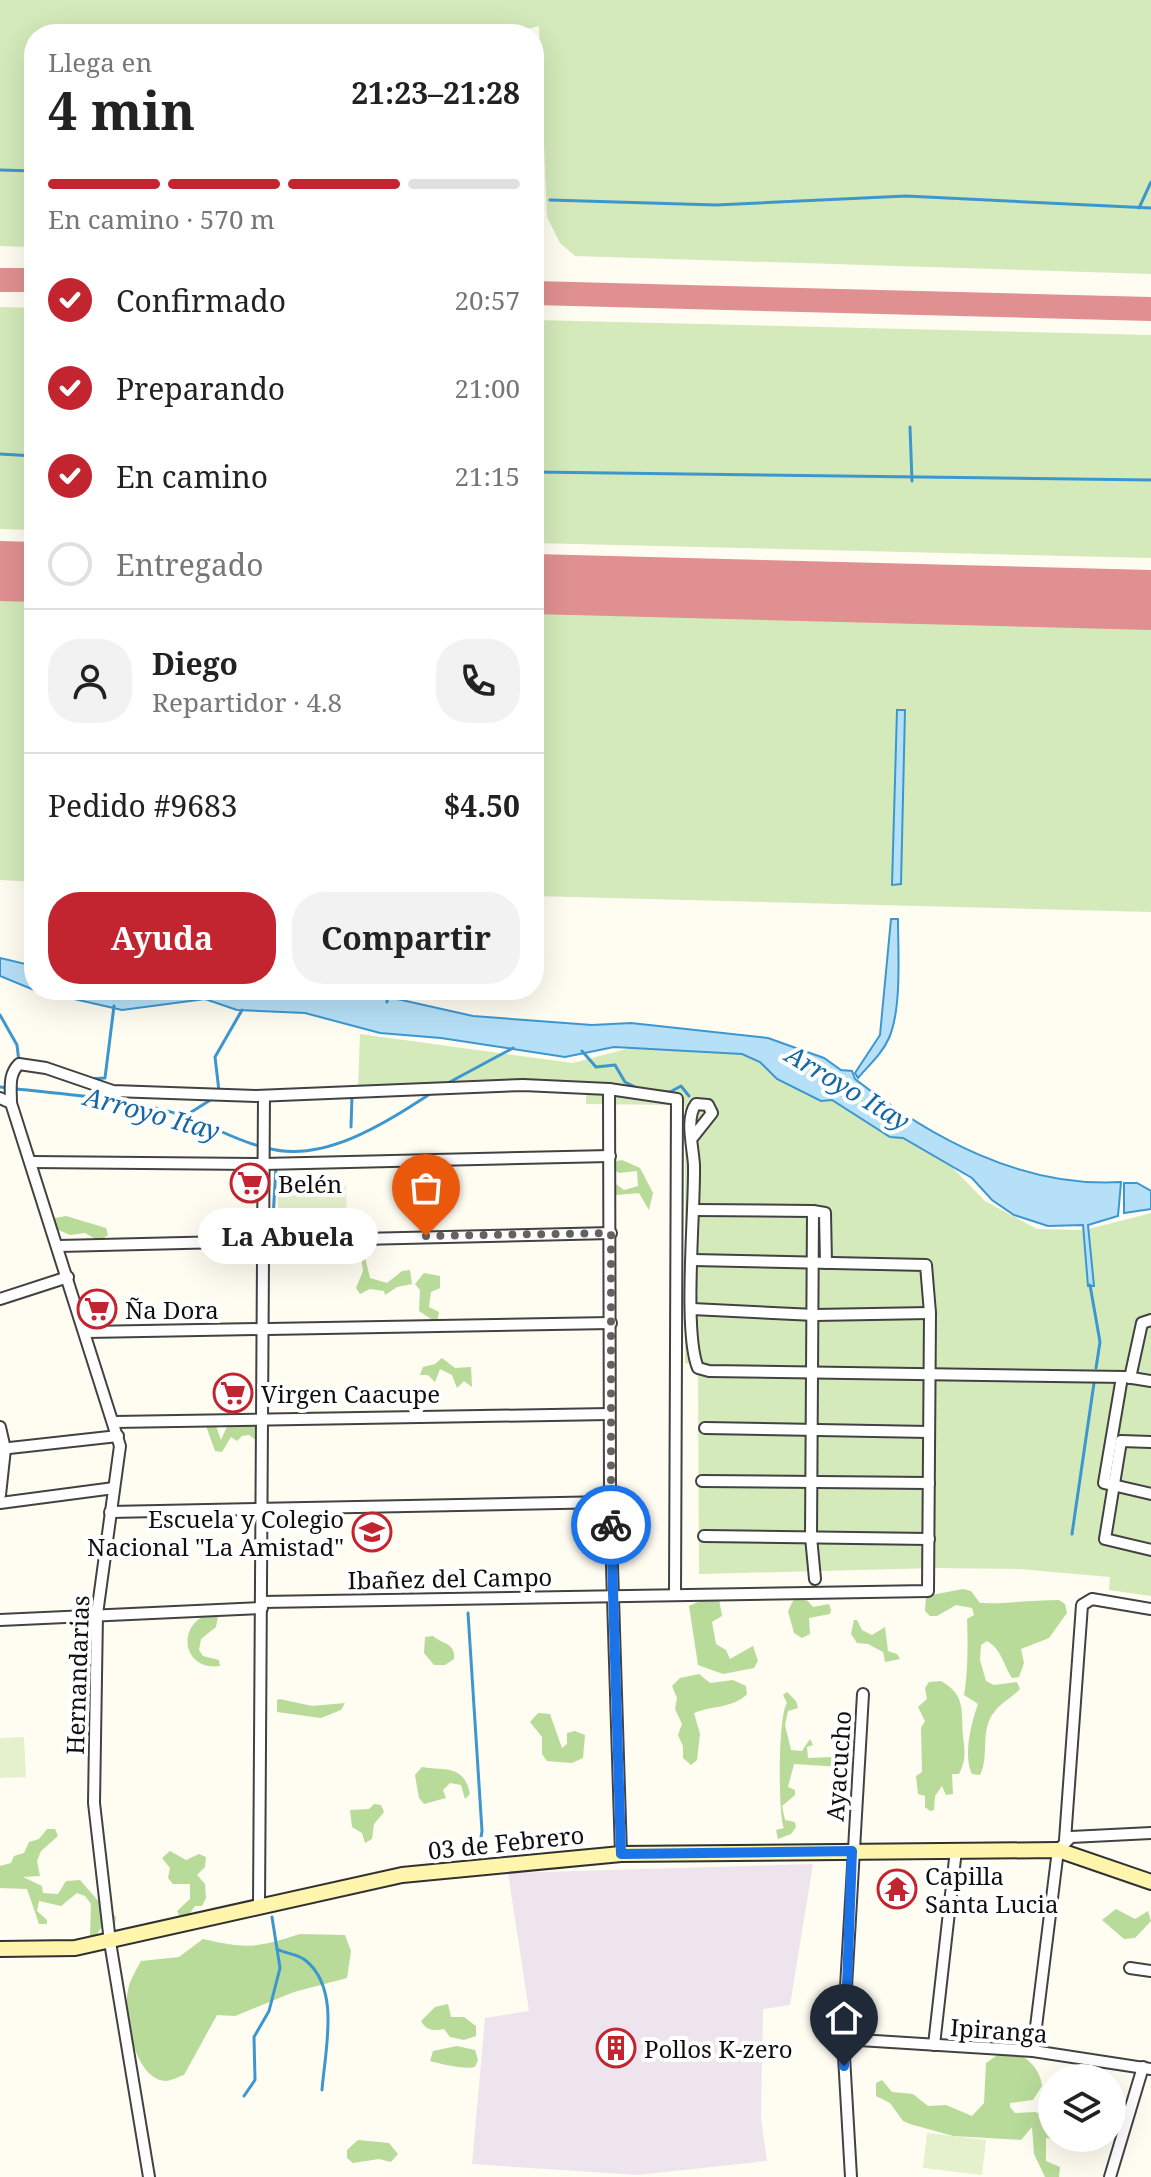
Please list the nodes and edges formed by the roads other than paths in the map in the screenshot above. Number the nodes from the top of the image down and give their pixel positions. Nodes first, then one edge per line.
1 (609, 1089) junction
2 (264, 1096) junction
3 (11, 1097) junction
4 (0, 1098) edge
5 (693, 1137) dead end
6 (610, 1156) junction
7 (31, 1162) junction
8 (263, 1164) junction
9 (695, 1210) junction
10 (611, 1233) junction
11 (264, 1240) junction
12 (59, 1246) junction
13 (693, 1260) junction
14 (820, 1263) junction
15 (68, 1277) junction
16 (0, 1299) edge
17 (692, 1309) junction
18 (930, 1313) junction
19 (815, 1315) junction
20 (1151, 1320) edge
21 (611, 1323) junction
22 (264, 1330) junction
23 (87, 1332) junction
24 (814, 1373) junction
25 (930, 1376) junction
26 (1126, 1377) junction
27 (1151, 1381) edge
28 (609, 1414) junction
29 (264, 1420) junction
30 (114, 1422) junction
31 (0, 1427) edge
32 (705, 1428) dead end
33 (812, 1430) junction
34 (929, 1432) junction
35 (118, 1436) junction
36 (1151, 1442) edge
37 (2, 1449) edge
38 (702, 1481) dead end
39 (812, 1482) junction
40 (929, 1483) junction
41 (1114, 1487) junction
42 (114, 1488) junction
43 (1151, 1494) edge
44 (0, 1495) edge
45 (610, 1502) junction
46 (0, 1503) edge
47 (264, 1510) junction
48 (110, 1512) junction
49 (704, 1536) dead end
50 (811, 1537) junction
51 (929, 1539) junction
52 (1151, 1550) edge
53 (815, 1579) dead end
54 (614, 1595) junction
55 (675, 1595) junction
56 (262, 1605) junction
57 (1151, 1609) edge
58 (97, 1614) junction
59 (0, 1620) edge
60 (863, 1694) dead end
61 (1151, 1833) edge
62 (1062, 1845) junction
63 (956, 1850) junction
64 (852, 1851) junction
65 (621, 1854) junction
66 (1151, 1882) edge
67 (259, 1906) junction
68 (110, 1942) junction
69 (0, 1949) edge
70 (1130, 1968) dead end
71 (1151, 1971) edge
72 (843, 2039) junction
73 (934, 2045) junction
74 (1033, 2051) junction
75 (1147, 2068) edge
76 (149, 2177) edge
77 (851, 2177) edge
78 (1110, 2177) edge

1 - 2 street
1 - 6 street
1 - 55 street
2 - 3 street
2 - 8 street
3 - 4 street
3 - 7 street, Hernandarias
5 - 9 street
6 - 8 street
6 - 10 street
7 - 8 street
7 - 12 street, Hernandarias
8 - 11 street
9 - 13 street
9 - 14 street
10 - 11 street
10 - 21 street
11 - 12 street
11 - 22 street
12 - 15 street, Hernandarias
13 - 14 street
13 - 17 street
14 - 18 street
14 - 19 street
15 - 16 street
15 - 23 street, Hernandarias
17 - 19 street
17 - 24 street
18 - 19 street
18 - 25 street
19 - 24 street
20 - 26 street
21 - 22 street
21 - 28 street
22 - 23 street
22 - 29 street
23 - 30 street, Hernandarias
24 - 25 street
24 - 33 street
25 - 26 street
25 - 34 street
26 - 27 street
26 - 41 street
28 - 29 street
28 - 45 street
29 - 30 street
29 - 47 street
30 - 35 street, Hernandarias
31 - 37 street
32 - 33 street
33 - 34 street
33 - 39 street
34 - 40 street
35 - 37 street
35 - 42 street, Hernandarias
36 - 41 street
37 - 44 street
38 - 39 street
39 - 40 street
39 - 50 street
40 - 51 street
41 - 43 street
41 - 52 street
42 - 46 street
42 - 48 street, Hernandarias
45 - 47 street
45 - 54 street
47 - 48 street
47 - 56 street
48 - 58 street, Hernandarias
49 - 50 street
50 - 51 street
50 - 53 street
51 - 55 street, Ibañez del Campo
54 - 55 street, Ibañez del Campo
54 - 56 street, Ibañez del Campo
54 - 65 street
56 - 58 street, Ibañez del Campo
56 - 67 street
57 - 62 street
58 - 59 street, Ibañez del Campo
58 - 68 street, Hernandarias
60 - 64 street, Ayacucho
61 - 62 street
62 - 63 street, 03 de Febrero
62 - 66 street, 03 de Febrero
62 - 74 street
63 - 64 street, 03 de Febrero
63 - 73 street
64 - 65 street, 03 de Febrero
64 - 72 street, Ayacucho
65 - 67 street, 03 de Febrero
67 - 68 street, 03 de Febrero
68 - 69 street, 03 de Febrero
68 - 76 street, Hernandarias
70 - 71 street
72 - 73 street, Ipiranga
72 - 77 street, Ayacucho
73 - 74 street, Ipiranga
74 - 75 street, Ipiranga
75 - 78 street

